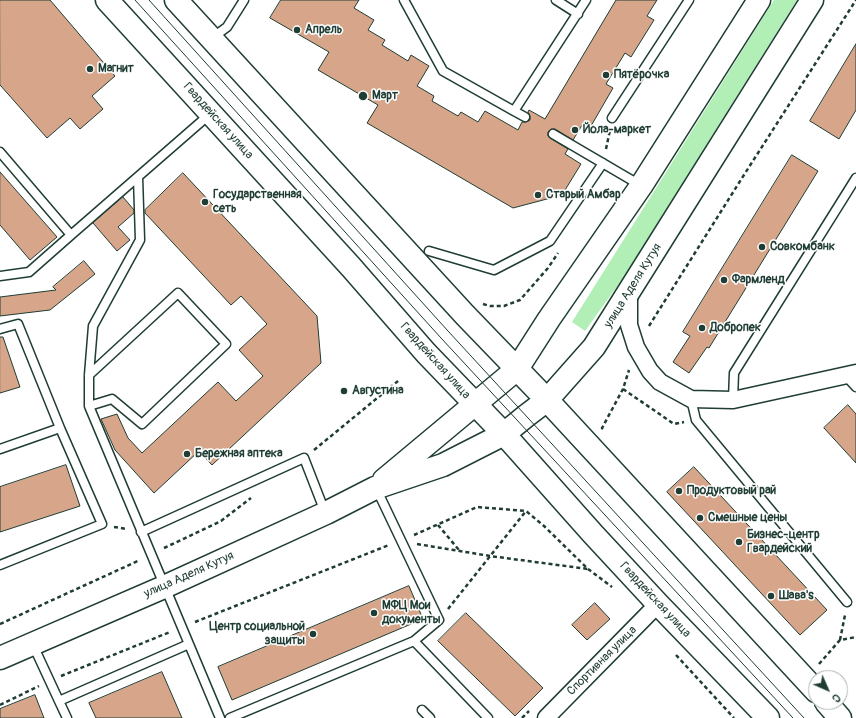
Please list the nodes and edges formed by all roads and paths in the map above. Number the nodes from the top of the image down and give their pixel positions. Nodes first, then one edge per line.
1 (107, 0) edge
2 (176, 0) edge
3 (244, 0) edge
4 (404, 0) edge
5 (556, 0) edge
6 (586, 0) edge
7 (689, 0) edge
8 (759, 0) edge
9 (812, 0) edge
10 (856, 0) edge
11 (578, 14) junction
12 (211, 38) junction
13 (514, 111) junction
14 (211, 113) junction
15 (525, 117) dead end
16 (612, 118) joint
17 (553, 134) dead end
18 (0, 152) edge
19 (603, 163) junction
20 (138, 177) junction
21 (856, 178) edge
22 (641, 186) junction
23 (71, 235) junction
24 (429, 251) dead end
25 (0, 276) edge
26 (629, 292) junction
27 (0, 329) edge
28 (636, 347) junction
29 (517, 369) junction
30 (89, 375) junction
31 (852, 378) edge
32 (691, 399) junction
33 (547, 400) junction
34 (733, 400) junction
35 (475, 405) junction
36 (89, 406) junction
37 (60, 428) junction
38 (602, 428) dead end
39 (504, 434) junction
40 (0, 449) edge
41 (375, 488) junction
42 (526, 511) junction
43 (326, 513) junction
44 (222, 521) dead end
45 (102, 524) junction
46 (438, 524) junction
47 (141, 532) junction
48 (401, 541) junction
49 (460, 551) junction
50 (151, 555) junction
51 (490, 556) junction
52 (0, 565) edge
53 (588, 569) junction
54 (164, 587) junction
55 (613, 588) dead end
56 (847, 602) joint
57 (658, 604) junction
58 (439, 620) junction
59 (0, 624) edge
60 (181, 627) junction
61 (856, 637) edge
62 (414, 640) junction
63 (840, 640) junction
64 (32, 644) junction
65 (189, 644) junction
66 (675, 655) dead end
67 (0, 658) edge
68 (818, 665) dead end
69 (50, 681) junction
70 (808, 682) edge
71 (59, 701) junction
72 (0, 705) edge
73 (422, 710) dead end
74 (833, 710) edge
75 (67, 718) edge
76 (220, 718) edge
77 (230, 718) edge
78 (430, 718) edge
79 (488, 718) edge
80 (546, 718) edge
81 (734, 718) edge
82 (768, 718) edge
83 (840, 718) edge

1 - 14 main road, Гвардейская улица
2 - 12 main road
3 - 12 lane
4 - 13 lane
5 - 11 lane
6 - 11 lane
7 - 16 lane
8 - 22 main road, улица Аделя Кутуя
9 - 26 main road, улица Аделя Кутуя
10 - 28 path
11 - 13 lane
12 - 29 main road
13 - 15 lane
14 - 20 lane
14 - 35 main road, Гвардейская улица
16 - 19 path
17 - 19 lane
18 - 23 lane
19 - 22 lane
19 - 24 lane
20 - 23 lane
20 - 30 lane
21 - 34 lane
22 - 29 main road, улица Аделя Кутуя
23 - 25 lane
26 - 28 street
26 - 33 main road, улица Аделя Кутуя
27 - 37 lane
28 - 32 street
28 - 38 path
29 - 33 main road
29 - 35 main road, улица Аделя Кутуя
30 - 36 lane
30 - 36 lane
31 - 34 street
32 - 34 street
32 - 56 lane
33 - 39 main road, улица Аделя Кутуя
33 - 70 main road
35 - 39 main road, Гвардейская улица
35 - 41 main road, улица Аделя Кутуя
36 - 47 lane
37 - 40 lane
37 - 45 lane
39 - 41 main road, улица Аделя Кутуя
39 - 57 main road, Гвардейская улица
41 - 43 main road, улица Аделя Кутуя
41 - 48 lane
42 - 46 path
42 - 51 path
42 - 53 path
43 - 47 lane
43 - 54 main road, улица Аделя Кутуя
44 - 50 path
45 - 47 path
45 - 52 lane
46 - 48 path
46 - 49 path
47 - 50 lane
48 - 49 path
48 - 58 lane
48 - 60 path
49 - 51 path
50 - 54 lane
50 - 59 path
51 - 53 path
51 - 58 path
53 - 55 path
54 - 60 lane
54 - 64 main road, улица Аделя Кутуя
56 - 63 path
57 - 80 street, Спортивная улица
57 - 82 main road, Гвардейская улица
58 - 62 lane
60 - 65 lane
60 - 69 path
61 - 63 path
62 - 77 lane
62 - 79 lane
63 - 68 path
64 - 67 main road, улица Аделя Кутуя
64 - 69 lane
65 - 71 lane
65 - 76 lane
66 - 81 path
69 - 71 lane
69 - 72 path
71 - 75 lane
73 - 78 lane
74 - 83 main road

